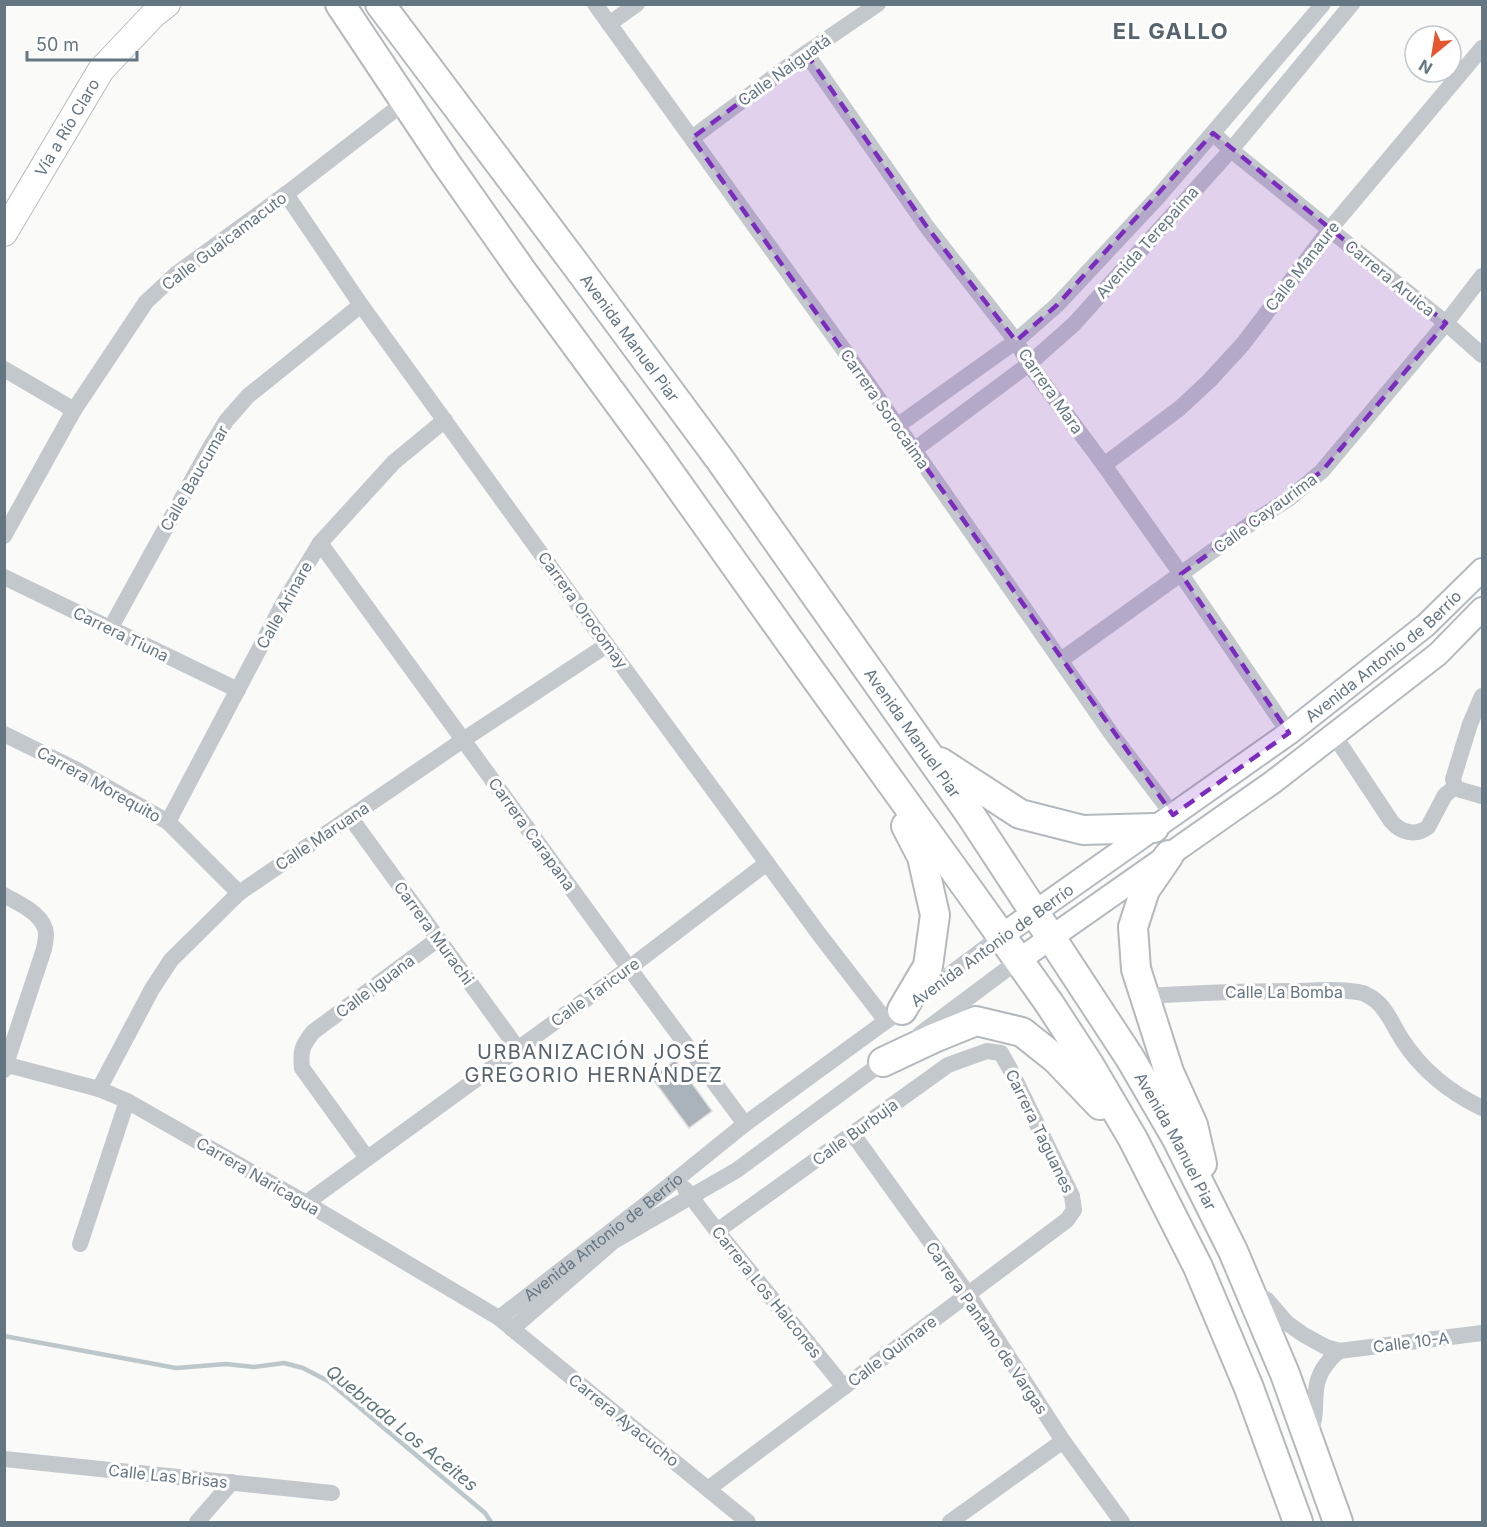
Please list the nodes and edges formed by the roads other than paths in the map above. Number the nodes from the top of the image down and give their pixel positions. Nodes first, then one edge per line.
1 (167, 4) edge
2 (340, 4) edge
3 (380, 4) edge
4 (595, 4) edge
5 (638, 4) edge
6 (878, 4) edge
7 (1323, 4) edge
8 (1352, 4) edge
9 (609, 24) junction
10 (1482, 48) edge
11 (806, 53) junction
12 (405, 102) junction
13 (1213, 133) junction
14 (692, 138) junction
15 (1231, 150) junction
16 (286, 194) junction
17 (1330, 229) junction
18 (4, 233) edge
19 (1482, 276) edge
20 (361, 305) junction
21 (1446, 323) junction
22 (1016, 341) junction
23 (1482, 355) edge
24 (1029, 364) junction
25 (4, 369) edge
26 (74, 410) junction
27 (445, 420) junction
28 (897, 426) junction
29 (914, 450) junction
30 (1104, 465) junction
31 (4, 536) edge
32 (320, 543) junction
33 (1482, 570) edge
34 (1181, 574) junction
35 (4, 577) edge
36 (1482, 609) edge
37 (110, 629) junction
38 (608, 645) junction
39 (1061, 660) junction
40 (238, 690) junction
41 (1482, 696) edge
42 (4, 734) edge
43 (1289, 734) junction
44 (1334, 735) junction
45 (463, 740) junction
46 (925, 750) junction
47 (872, 756) junction
48 (1455, 787) junction
49 (1482, 796) edge
50 (350, 818) junction
51 (168, 822) junction
52 (1163, 822) junction
53 (1169, 855) junction
54 (767, 863) junction
55 (239, 893) junction
56 (4, 895) edge
57 (1035, 912) junction
58 (1001, 936) junction
59 (1052, 937) junction
60 (438, 939) junction
61 (1019, 960) junction
62 (629, 968) junction
63 (1144, 996) junction
64 (894, 1015) junction
65 (518, 1049) junction
66 (1001, 1053) joint
67 (883, 1062) junction
68 (5, 1066) edge
69 (99, 1089) junction
70 (127, 1101) junction
71 (1482, 1107) edge
72 (746, 1124) junction
73 (852, 1133) junction
74 (1133, 1139) junction
75 (367, 1158) junction
76 (678, 1178) junction
77 (1202, 1190) junction
78 (691, 1197) junction
79 (306, 1203) junction
80 (1074, 1210) joint
81 (717, 1231) junction
82 (80, 1244) dead end
83 (1250, 1292) junction
84 (968, 1294) junction
85 (505, 1323) junction
86 (1482, 1333) edge
87 (1339, 1351) junction
88 (844, 1387) junction
89 (1308, 1437) junction
90 (1062, 1441) junction
91 (4, 1459) edge
92 (232, 1482) junction
93 (708, 1489) junction
94 (332, 1493) dead end
95 (959, 1520) edge
96 (197, 1522) edge
97 (748, 1522) edge
98 (1122, 1522) edge
99 (1298, 1522) edge
100 (1338, 1522) edge

1 - 18 main road, Vía a Río Claro
2 - 12 highway
3 - 46 highway, Avenida Manuel Piar
4 - 9 street, Carrera Sorocaima
5 - 9 street
6 - 11 street, Calle Naiguatá
7 - 13 street, Avenida Terepaima
8 - 15 street, Avenida Terepaima
9 - 14 street, Carrera Sorocaima
10 - 17 street, Calle Manaure
11 - 14 street, Calle Naiguatá
11 - 22 street, Carrera Mara
12 - 16 street, Calle Guaicamacuto
12 - 47 highway
13 - 15 street, Carrera Aruica
13 - 22 street, Avenida Terepaima
14 - 28 street, Carrera Sorocaima
15 - 17 street, Carrera Aruica
15 - 24 street, Avenida Terepaima
16 - 20 street, Carrera Orocomay
16 - 26 street, Calle Guaicamacuto
17 - 21 street, Carrera Aruica
17 - 30 street, Calle Manaure
19 - 21 street, Calle Cayaurima
20 - 27 street, Carrera Orocomay
20 - 37 street, Calle Baucumar
21 - 23 street, Carrera Aruica
21 - 34 street, Calle Cayaurima
22 - 24 street, Carrera Mara
22 - 28 street, Avenida Terepaima
24 - 29 street, Avenida Terepaima
24 - 30 street, Carrera Mara
25 - 26 street
26 - 31 street, Calle Guaicamacuto
27 - 32 street, Calle Arinare
27 - 38 street, Carrera Orocomay
28 - 29 street, Carrera Sorocaima
29 - 39 street, Carrera Sorocaima
30 - 34 street, Carrera Mara
32 - 40 street, Calle Arinare
32 - 45 street, Carrera Carapana
33 - 43 street, Avenida Antonio de Berrío
34 - 39 street, Calle Cayaurima
34 - 43 street, Carrera Mara
35 - 37 street, Carrera Tiuna
36 - 44 street, Avenida Antonio de Berrío
37 - 40 street, Carrera Tiuna
38 - 45 street, Calle Maruana
38 - 54 street, Carrera Orocomay
39 - 52 street, Carrera Sorocaima
40 - 51 street, Calle Arinare
41 - 48 street
42 - 51 street, Carrera Morequito
43 - 52 street, Avenida Antonio de Berrío
44 - 48 street
44 - 53 street, Avenida Antonio de Berrío
45 - 50 street, Calle Maruana
45 - 62 street, Carrera Carapana
46 - 52 highway
46 - 57 highway, Avenida Manuel Piar
47 - 58 highway
47 - 64 highway
48 - 49 street
50 - 55 street, Calle Maruana
50 - 60 street, Carrera Murachi
51 - 55 street, Carrera Morequito
52 - 57 street, Avenida Antonio de Berrío
53 - 59 street, Avenida Antonio de Berrío
53 - 63 highway
54 - 62 street, Calle Taricure
54 - 64 street, Carrera Orocomay
55 - 69 street, Calle Maruana
56 - 68 street
57 - 58 street, Avenida Antonio de Berrío
57 - 59 highway, Avenida Manuel Piar
58 - 61 highway
58 - 64 street, Avenida Antonio de Berrío
59 - 61 street, Avenida Antonio de Berrío
59 - 77 highway, Avenida Manuel Piar
60 - 65 street, Carrera Murachi
60 - 75 street, Calle Iguana
61 - 67 street, Avenida Antonio de Berrío
61 - 74 highway
62 - 65 street, Calle Taricure
62 - 72 street, Carrera Carapana
63 - 71 street, Calle La Bomba
63 - 77 highway
64 - 72 street, Avenida Antonio de Berrío
65 - 75 street, Calle Taricure
66 - 73 street, Calle Burbuja
66 - 80 street, Carrera Taguanes
67 - 74 highway
67 - 78 street, Avenida Antonio de Berrío
68 - 69 street, Carrera Naricagua
69 - 70 street, Carrera Naricagua
70 - 79 street, Carrera Naricagua
70 - 82 street
72 - 76 street, Avenida Antonio de Berrío
73 - 81 street, Calle Burbuja
73 - 84 street, Carrera Pantano de Vargas
74 - 99 highway
75 - 79 street, Calle Taricure
76 - 78 street, Carrera Los Halcones
76 - 85 street, Avenida Antonio de Berrío
77 - 83 highway, Avenida Manuel Piar
78 - 81 street, Carrera Los Halcones
78 - 85 street, Avenida Antonio de Berrío
79 - 85 street, Carrera Naricagua
80 - 84 street, Calle Quimare
81 - 88 street, Carrera Los Halcones
83 - 87 street
83 - 89 highway, Avenida Manuel Piar
84 - 88 street, Calle Quimare
84 - 90 street, Carrera Pantano de Vargas
85 - 93 street, Carrera Ayacucho
86 - 87 street, Calle 10-A
87 - 89 street
88 - 93 street, Calle Quimare
89 - 100 highway, Avenida Manuel Piar
90 - 95 street
90 - 98 street, Carrera Pantano de Vargas
91 - 92 street, Calle Las Brisas
92 - 94 street, Calle Las Brisas
92 - 96 street
93 - 97 street, Carrera Ayacucho

